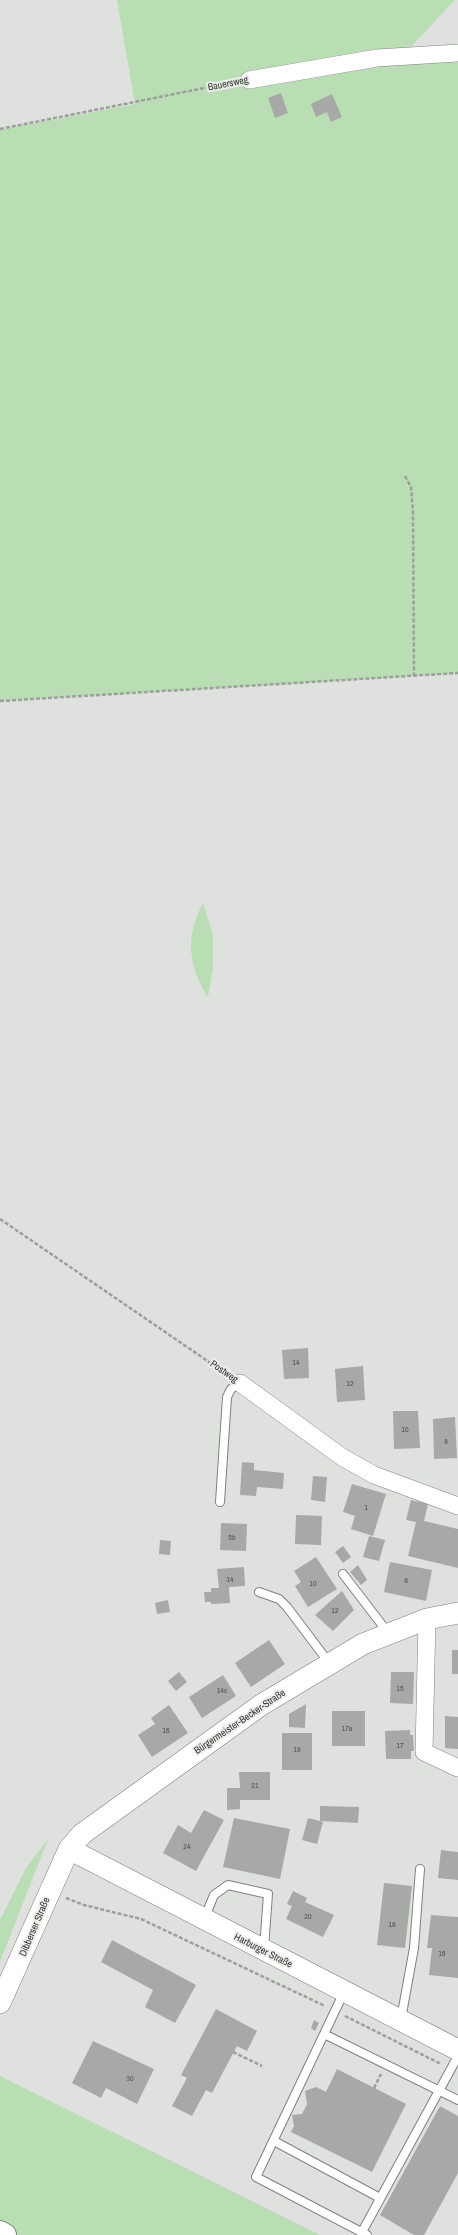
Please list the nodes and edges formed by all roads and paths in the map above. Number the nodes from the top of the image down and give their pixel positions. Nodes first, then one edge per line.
1 (458, 53) edge
2 (249, 80) joint
3 (0, 129) edge
4 (405, 476) dead end
5 (458, 672) edge
6 (414, 675) junction
7 (0, 701) edge
8 (0, 1218) edge
9 (240, 1383) junction
10 (220, 1502) dead end
11 (458, 1506) edge
12 (343, 1574) dead end
13 (259, 1592) dead end
14 (458, 1613) edge
15 (427, 1619) junction
16 (389, 1634) junction
17 (330, 1664) junction
18 (458, 1768) edge
19 (69, 1849) junction
20 (420, 1870) dead end
21 (50, 1892) junction
22 (203, 1920) junction
23 (264, 1951) junction
24 (344, 1992) junction
25 (0, 2003) edge
26 (334, 2011) junction
27 (401, 2021) junction
28 (324, 2034) junction
29 (233, 2052) dead end
30 (458, 2056) edge
31 (454, 2060) edge
32 (262, 2066) dead end
33 (439, 2091) junction
34 (458, 2100) edge
35 (274, 2141) junction
36 (380, 2198) junction
37 (0, 2232) edge
38 (364, 2234) edge
39 (6, 2235) edge

1 - 2 street, Bauersweg
2 - 3 path, Bauersweg
4 - 6 path
5 - 6 path
6 - 7 path
8 - 9 path, Postweg
9 - 10 lane
9 - 11 street, Postweg
12 - 16 lane
13 - 17 lane
14 - 15 street, Bürgermeister-Becker-Straße
15 - 16 street, Bürgermeister-Becker-Straße
15 - 18 street
16 - 17 street, Bürgermeister-Becker-Straße
17 - 19 street, Bürgermeister-Becker-Straße
19 - 21 street, Dibberser Straße
19 - 22 street, Harburger Straße
20 - 27 lane
21 - 25 street, Dibberser Straße
21 - 26 path
22 - 23 street, Harburger Straße
22 - 23 lane
23 - 24 street, Harburger Straße
24 - 26 lane
24 - 27 street, Harburger Straße
26 - 28 lane
26 - 31 path
27 - 31 street, Harburger Straße
28 - 33 lane
28 - 35 lane
29 - 32 path
30 - 31 lane
31 - 33 lane
33 - 34 lane
33 - 36 lane
35 - 36 lane
35 - 38 lane
36 - 38 lane
37 - 39 highway

